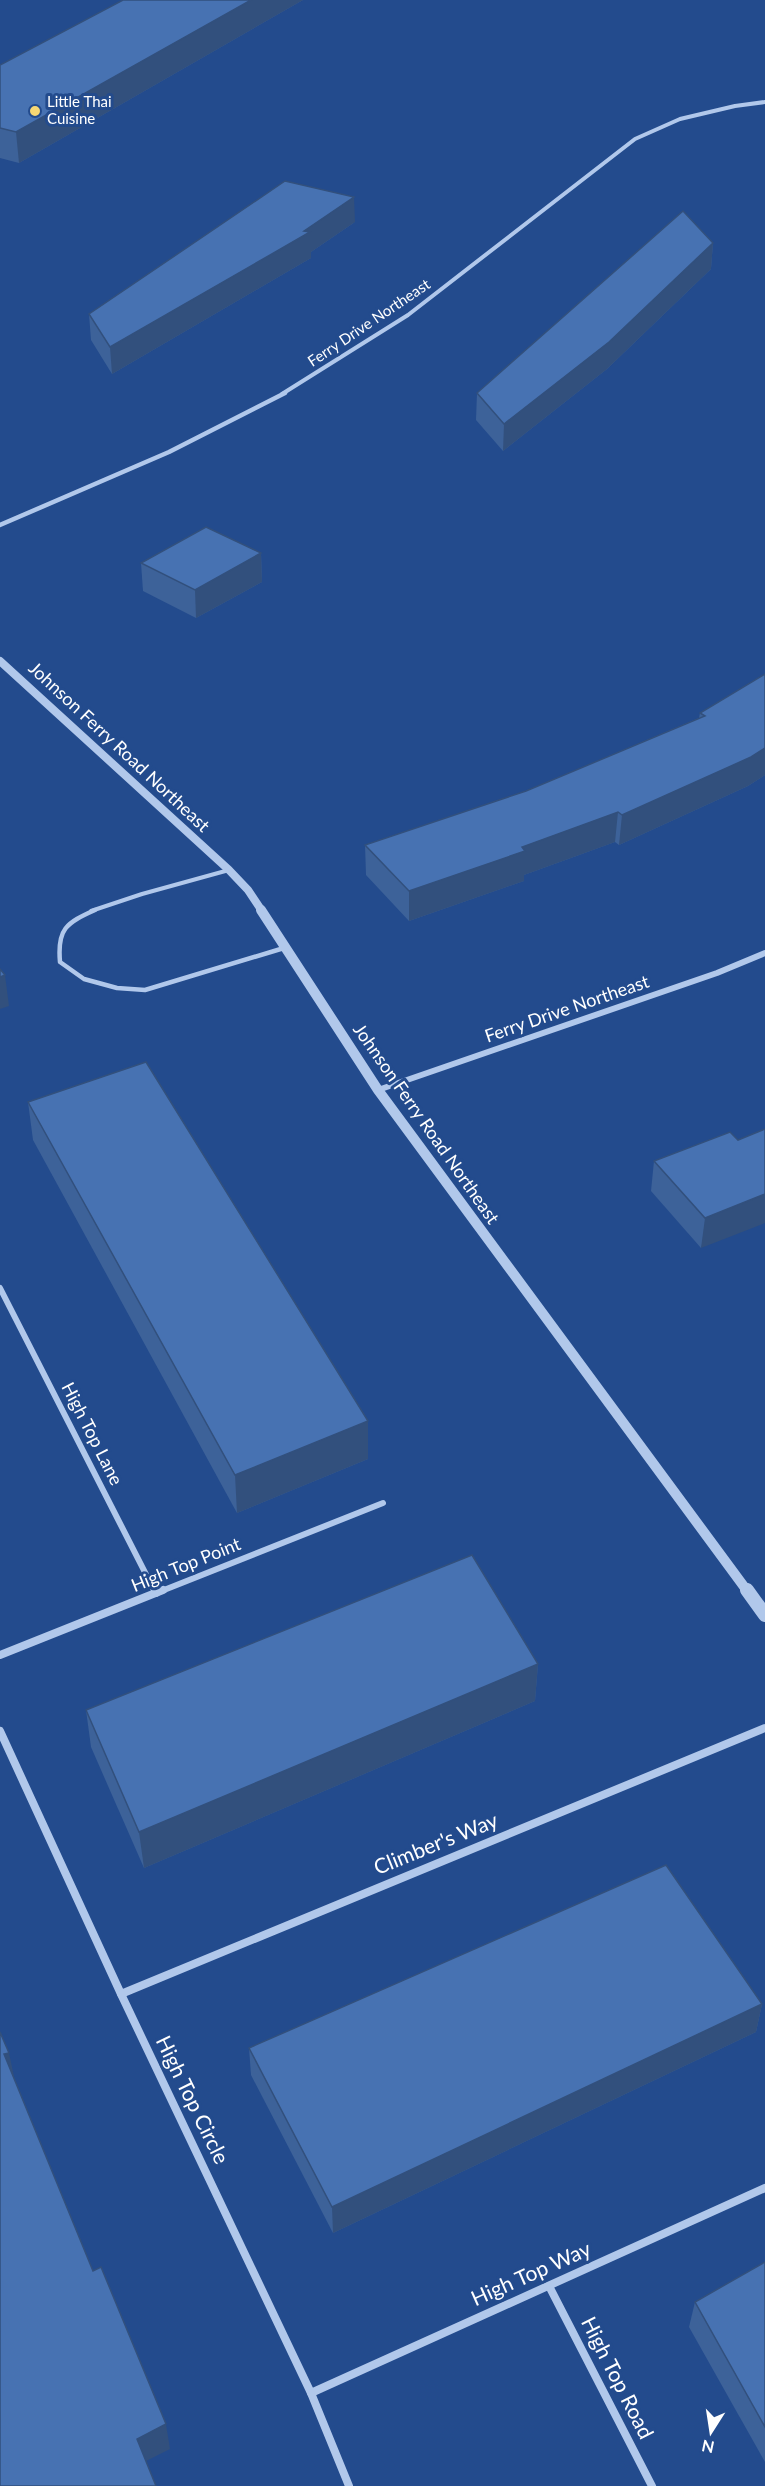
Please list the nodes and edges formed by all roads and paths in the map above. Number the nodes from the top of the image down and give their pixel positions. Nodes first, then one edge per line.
1 (765, 102) edge
2 (0, 525) edge
3 (0, 661) edge
4 (229, 870) junction
5 (286, 947) junction
6 (765, 953) edge
7 (378, 1090) junction
8 (0, 1289) edge
9 (383, 1503) dead end
10 (156, 1593) junction
11 (765, 1615) edge
12 (0, 1654) edge
13 (765, 1728) edge
14 (0, 1731) edge
15 (121, 1994) junction
16 (765, 2188) edge
17 (549, 2286) junction
18 (311, 2393) junction
19 (349, 2486) edge
20 (652, 2486) edge

1 - 2 street, Ferry Drive Northeast
3 - 4 street, Johnson Ferry Road Northeast
4 - 5 street, Johnson Ferry Road Northeast
4 - 5 lane
5 - 7 street, Johnson Ferry Road Northeast
6 - 7 street, Ferry Drive Northeast
7 - 11 street, Johnson Ferry Road Northeast
8 - 10 street, High Top Lane
9 - 10 street, High Top Point
10 - 12 street, High Top Point
13 - 15 street, Climber's Way
14 - 15 street, High Top Circle
15 - 18 street, High Top Circle
16 - 17 street, High Top Way
17 - 18 street, High Top Way
17 - 20 street, High Top Road
18 - 19 street, High Top Circle

